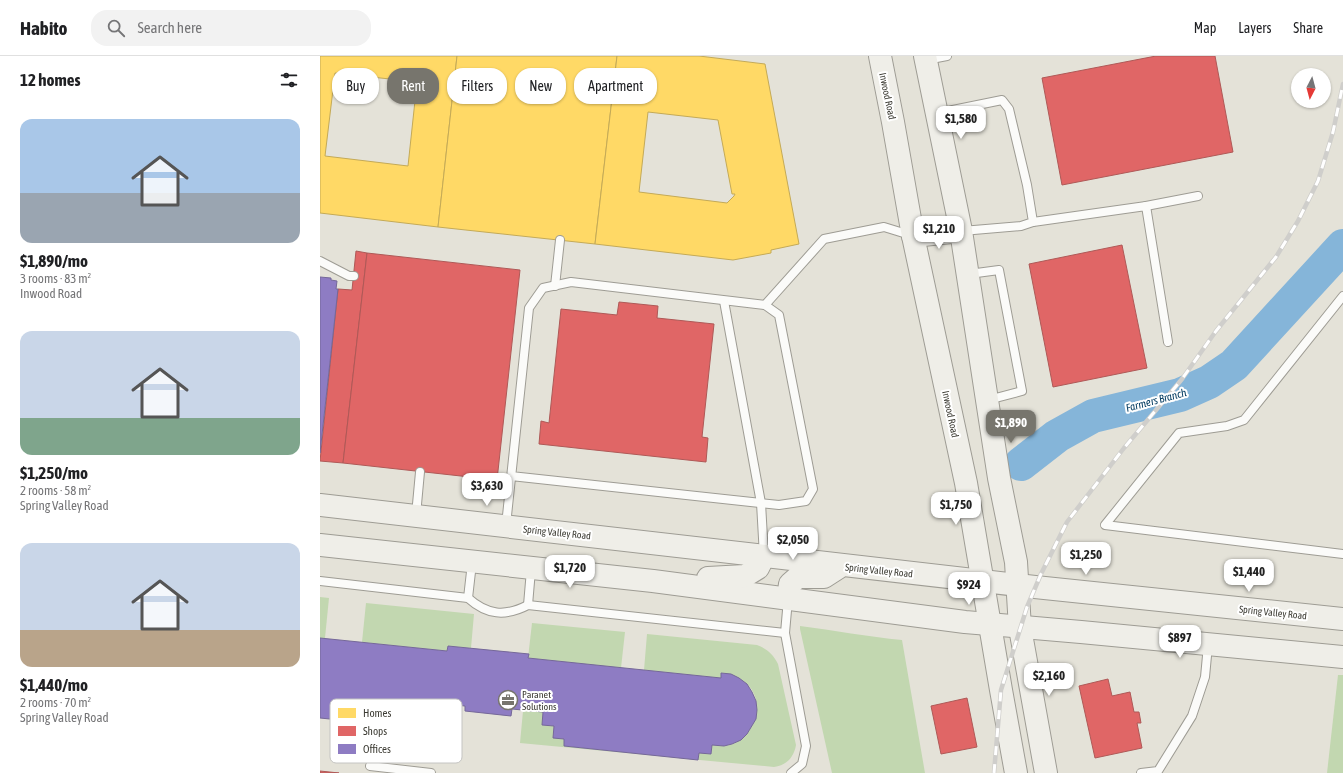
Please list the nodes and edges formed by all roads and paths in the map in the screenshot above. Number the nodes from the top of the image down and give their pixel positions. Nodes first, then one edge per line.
1 (880, 56) edge
2 (933, 57) edge
3 (938, 113) junction
4 (1198, 196) dead end
5 (1146, 206) junction
6 (1033, 222) junction
7 (961, 231) junction
8 (913, 236) junction
9 (560, 240) dead end
10 (320, 261) edge
11 (968, 274) junction
12 (354, 276) dead end
13 (555, 286) junction
14 (1343, 296) edge
15 (724, 300) junction
16 (765, 305) junction
17 (1168, 342) dead end
18 (987, 400) junction
19 (420, 472) dead end
20 (512, 476) junction
21 (761, 503) junction
22 (320, 505) edge
23 (416, 516) junction
24 (506, 526) junction
25 (320, 545) edge
26 (1343, 554) edge
27 (764, 556) junction
28 (473, 560) junction
29 (842, 566) junction
30 (532, 567) junction
31 (320, 581) edge
32 (653, 581) junction
33 (982, 581) junction
34 (1017, 585) junction
35 (468, 598) junction
36 (788, 598) junction
37 (528, 605) junction
38 (1343, 619) edge
39 (990, 624) junction
40 (1020, 628) junction
41 (784, 632) junction
42 (1208, 645) junction
43 (1343, 657) edge
44 (370, 766) dead end
45 (431, 773) edge
46 (791, 773) edge
47 (1016, 773) edge
48 (1046, 773) edge
49 (1141, 773) edge

1 - 8 main road, Inwood Road
2 - 3 main road
3 - 6 lane
3 - 7 main road
4 - 5 lane
5 - 6 lane
5 - 17 lane
6 - 7 lane
7 - 8 main road
7 - 11 main road
8 - 16 lane
8 - 33 main road, Inwood Road
9 - 13 lane
10 - 12 lane
11 - 18 main road
11 - 18 lane
13 - 15 lane
13 - 20 lane
14 - 26 lane
15 - 16 lane
15 - 21 lane
16 - 21 lane
18 - 34 main road
19 - 23 lane
20 - 21 lane
20 - 24 lane
21 - 27 lane
22 - 23 main road, Spring Valley Road
23 - 24 main road, Spring Valley Road
24 - 27 main road, Spring Valley Road
25 - 28 main road
27 - 29 main road, Spring Valley Road
27 - 32 main road
28 - 30 main road
28 - 35 lane
29 - 33 main road, Spring Valley Road
29 - 36 main road
30 - 32 main road
30 - 37 lane
31 - 35 lane
32 - 36 main road
33 - 34 main road, Spring Valley Road
33 - 39 main road, Inwood Road
34 - 38 main road, Spring Valley Road
34 - 40 main road
35 - 37 lane
36 - 39 main road
36 - 41 lane
37 - 41 lane
39 - 40 main road
39 - 47 main road, Inwood Road
40 - 42 main road
40 - 48 main road
41 - 46 lane
42 - 43 main road
42 - 49 lane
44 - 45 lane

